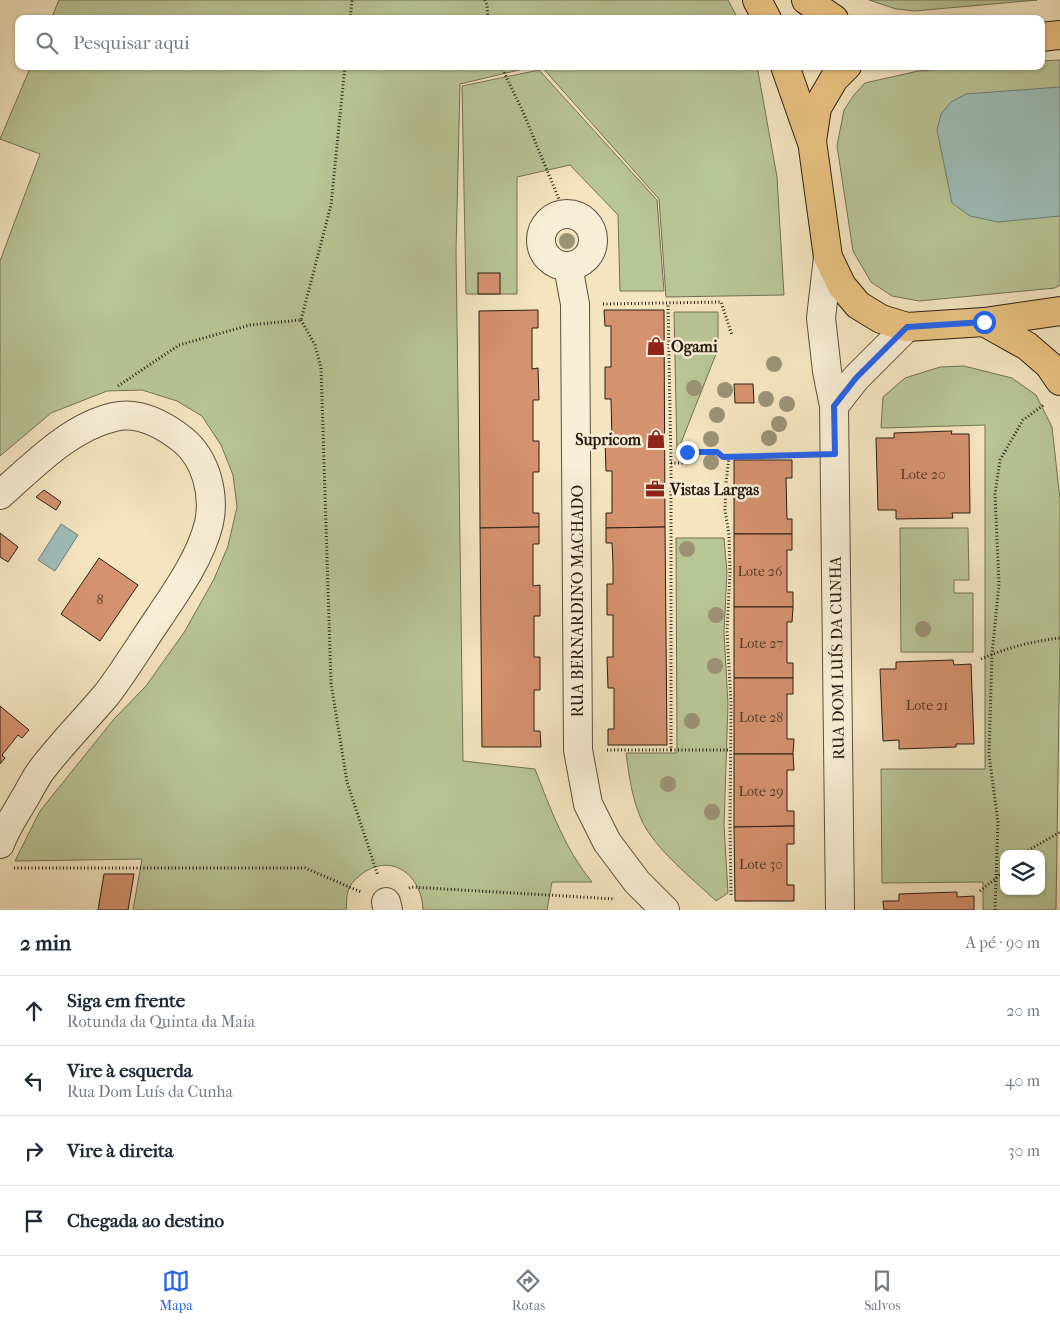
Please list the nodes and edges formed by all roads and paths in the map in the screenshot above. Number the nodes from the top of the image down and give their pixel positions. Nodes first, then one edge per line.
1 (352, 0) edge
2 (485, 0) edge
3 (757, 0) edge
4 (806, 0) edge
5 (350, 15) edge
6 (488, 15) edge
7 (765, 15) edge
8 (828, 15) edge
9 (1060, 35) edge
10 (1045, 37) edge
11 (345, 70) edge
12 (503, 70) edge
13 (786, 70) edge
14 (843, 70) edge
15 (812, 141) junction
16 (565, 214) junction
17 (828, 257) junction
18 (568, 266) junction
19 (668, 302) junction
20 (575, 304) junction
21 (1060, 311) edge
22 (300, 320) junction
23 (984, 322) junction
24 (907, 327) junction
25 (732, 336) dead end
26 (1053, 392) edge
27 (834, 406) junction
28 (116, 416) junction
29 (687, 452) dead end
30 (835, 454) junction
31 (729, 457) junction
32 (671, 463) junction
33 (684, 463) dead end
34 (0, 495) edge
35 (1060, 638) edge
36 (992, 654) junction
37 (981, 659) dead end
38 (578, 750) junction
39 (671, 750) junction
40 (730, 750) junction
41 (1060, 832) edge
42 (0, 844) edge
43 (1029, 850) edge
44 (11, 868) dead end
45 (1000, 874) edge
46 (995, 879) junction
47 (347, 886) dead end
48 (411, 886) dead end
49 (980, 890) dead end
50 (731, 895) dead end
51 (619, 899) dead end
52 (387, 906) edge
53 (665, 910) edge
54 (840, 910) edge
55 (995, 910) edge

1 - 5 path
2 - 6 path
3 - 7 main road
4 - 8 main road
9 - 10 main road
11 - 22 path
12 - 16 path
13 - 15 main road
14 - 15 main road
15 - 17 main road
16 - 18 street
16 - 18 street
17 - 24 main road
17 - 27 street, RUA DOM LUÍS DA CUNHA
18 - 20 street, RUA BERNARDINO MACHADO
19 - 20 path
19 - 25 path
19 - 32 path
20 - 38 street, RUA BERNARDINO MACHADO
21 - 23 main road
22 - 28 path
22 - 52 path
23 - 24 main road
23 - 26 main road
24 - 27 street
26 - 36 path
27 - 30 street, RUA DOM LUÍS DA CUNHA
28 - 34 street
28 - 42 street
29 - 31 path
30 - 31 path
30 - 54 street, RUA DOM LUÍS DA CUNHA
31 - 40 path
32 - 33 path
32 - 39 path
35 - 36 path
36 - 37 path
36 - 46 path
38 - 39 path
38 - 53 street, RUA BERNARDINO MACHADO
39 - 40 path
40 - 50 path
41 - 43 path
44 - 47 path
45 - 46 path
46 - 49 path
46 - 55 path
48 - 51 path

